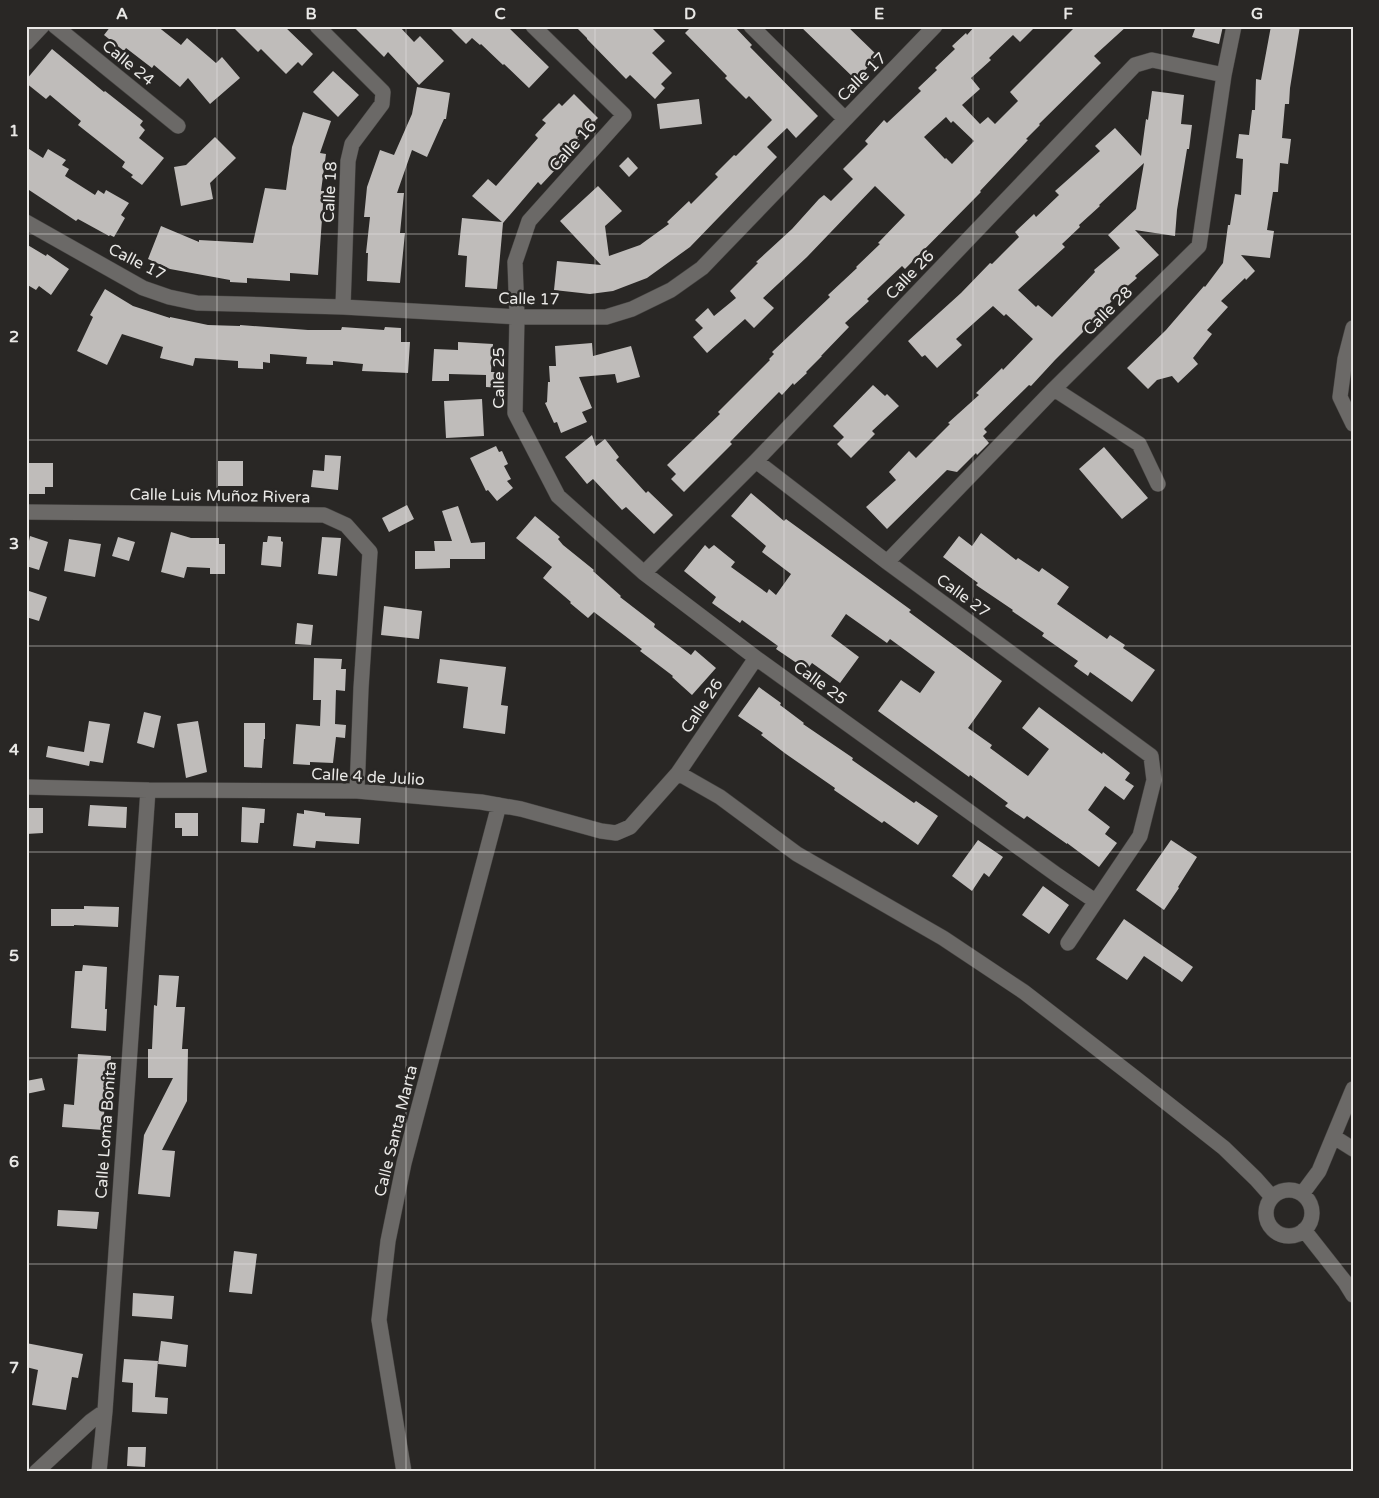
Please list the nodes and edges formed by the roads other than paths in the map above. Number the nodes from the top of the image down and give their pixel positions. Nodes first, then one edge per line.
1 (42, 26) edge
2 (55, 26) edge
3 (317, 26) edge
4 (533, 26) edge
5 (751, 26) edge
6 (935, 26) edge
7 (1234, 26) edge
8 (26, 43) edge
9 (1224, 75) junction
10 (845, 119) junction
11 (178, 126) dead end
12 (26, 222) edge
13 (343, 307) junction
14 (517, 317) junction
15 (1353, 328) edge
16 (1054, 389) junction
17 (1353, 424) edge
18 (756, 461) junction
19 (1158, 484) dead end
20 (26, 512) edge
21 (887, 562) junction
22 (644, 573) junction
23 (756, 658) junction
24 (678, 773) junction
25 (26, 787) edge
26 (148, 790) junction
27 (357, 791) junction
28 (499, 805) junction
29 (1096, 901) junction
30 (1068, 944) dead end
31 (1353, 1089) edge
32 (1334, 1137) junction
33 (1353, 1149) edge
34 (1302, 1194) junction
35 (1272, 1196) junction
36 (1304, 1230) junction
37 (1353, 1295) edge
38 (105, 1411) junction
39 (36, 1472) edge
40 (99, 1472) edge
41 (404, 1472) edge

1 - 8 street
2 - 11 street, Calle 24
3 - 13 street, Calle 18
4 - 14 street, Calle 16
5 - 10 street
6 - 10 street, Calle 17
7 - 9 street, Calle 28
9 - 16 street, Calle 28
9 - 18 street, Calle 26
10 - 14 street, Calle 17
12 - 13 street, Calle 17
13 - 14 street, Calle 17
14 - 22 street, Calle 25
15 - 17 street
16 - 19 street
16 - 21 street, Calle 28
18 - 21 street, Calle 27
18 - 22 street, Calle 26
20 - 27 street, Calle Luis Muñoz Rivera
21 - 29 street, Calle 27
22 - 23 street, Calle 25
23 - 24 street, Calle 26
23 - 29 street, Calle 25
24 - 28 street, Calle 4 de Julio
24 - 35 street
25 - 26 street, Calle 4 de Julio
26 - 27 street, Calle 4 de Julio
26 - 38 street, Calle Loma Bonita
27 - 28 street, Calle 4 de Julio
28 - 41 street, Calle Santa Marta
29 - 30 street
31 - 32 street
32 - 33 street
32 - 34 street
34 - 35 street
34 - 36 street
35 - 36 street
36 - 37 street
38 - 39 street
38 - 40 street, Calle Loma Bonita

